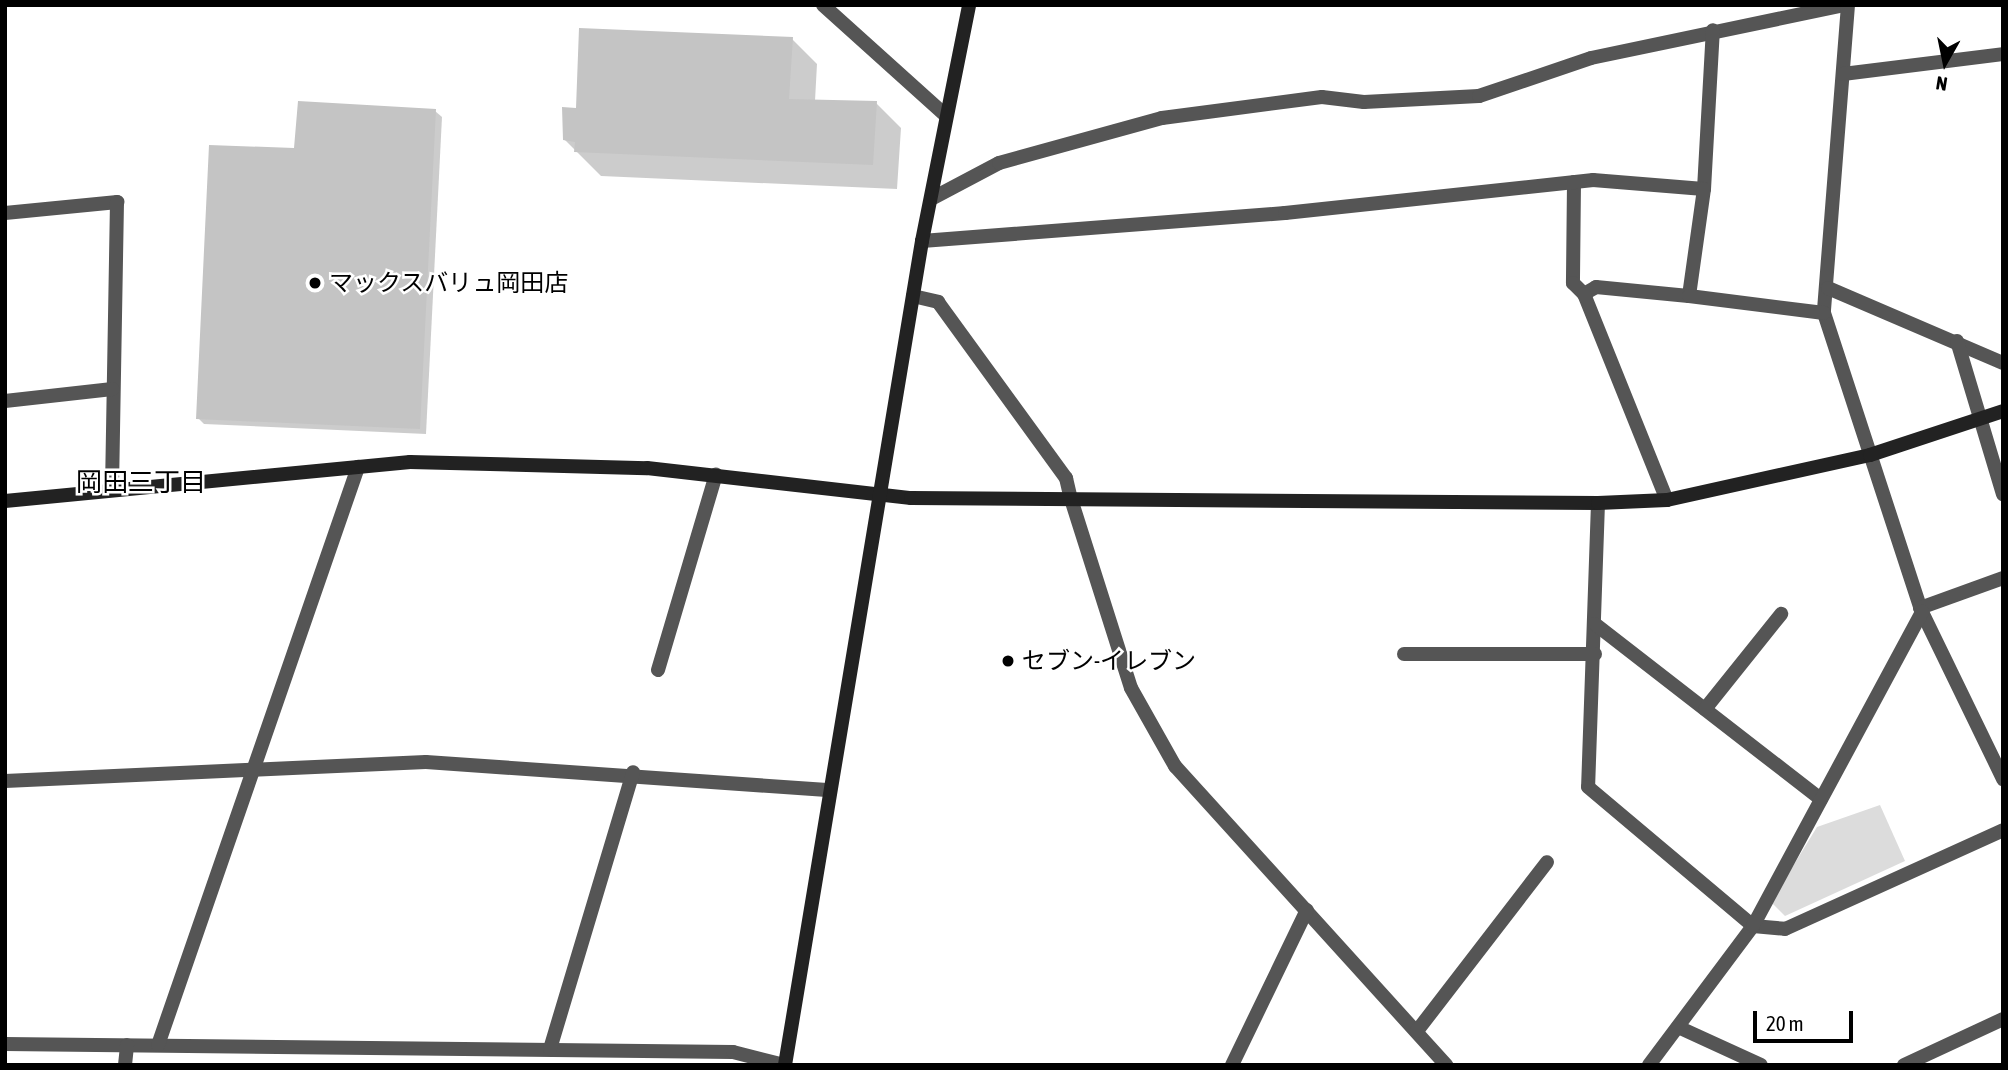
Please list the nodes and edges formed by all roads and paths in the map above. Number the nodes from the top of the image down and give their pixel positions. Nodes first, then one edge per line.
1 (823, 5) edge
2 (969, 5) edge
3 (1846, 5) edge
4 (1713, 30) junction
5 (2003, 54) edge
6 (1843, 74) junction
7 (945, 115) junction
8 (1574, 182) junction
9 (1704, 188) junction
10 (931, 199) junction
11 (5, 213) edge
12 (922, 241) junction
13 (1828, 288) junction
14 (1584, 294) junction
15 (913, 296) junction
16 (1689, 296) junction
17 (1824, 313) junction
18 (1956, 341) junction
19 (2003, 363) edge
20 (112, 389) junction
21 (5, 401) edge
22 (2003, 411) edge
23 (1979, 418) junction
24 (1870, 455) junction
25 (358, 467) junction
26 (716, 474) junction
27 (112, 486) junction
28 (2003, 494) edge
29 (880, 495) junction
30 (1070, 499) junction
31 (1667, 500) junction
32 (5, 501) edge
33 (1598, 503) junction
34 (2003, 578) edge
35 (1921, 610) junction
36 (1781, 614) dead end
37 (1595, 624) junction
38 (1404, 654) dead end
39 (1595, 654) junction
40 (658, 670) dead end
41 (1705, 709) junction
42 (253, 770) junction
43 (632, 772) junction
44 (2003, 779) edge
45 (5, 780) edge
46 (827, 790) junction
47 (1821, 799) junction
48 (2003, 830) edge
49 (1547, 862) dead end
50 (1307, 910) junction
51 (1752, 926) junction
52 (2003, 1019) edge
53 (1678, 1027) junction
54 (1416, 1031) junction
55 (5, 1044) edge
56 (127, 1045) junction
57 (158, 1045) junction
58 (550, 1049) junction
59 (534, 1057) edge
60 (125, 1065) edge
61 (785, 1065) edge
62 (1232, 1065) edge
63 (1447, 1065) edge
64 (1649, 1065) edge
65 (1760, 1065) edge
66 (1904, 1065) edge

1 - 7 street
2 - 7 street
3 - 4 street
3 - 6 street
4 - 9 street
4 - 10 street
5 - 6 street
6 - 13 street
7 - 10 street
8 - 9 street
8 - 12 street
8 - 14 street
9 - 16 street
10 - 12 street
11 - 20 street
12 - 15 street
13 - 17 street
13 - 18 street
14 - 16 street
14 - 31 street
15 - 29 street
15 - 30 street
16 - 17 street
17 - 24 street
18 - 19 street
18 - 23 street
20 - 21 street
20 - 27 street
22 - 23 street
23 - 24 street
23 - 28 street
24 - 31 street
24 - 35 street
25 - 26 street
25 - 27 street
25 - 42 street
26 - 29 street
26 - 40 street
27 - 32 street
29 - 30 street
29 - 46 street
30 - 33 street
30 - 50 street
31 - 33 street
33 - 37 street
34 - 35 street
35 - 44 street
35 - 47 street
36 - 41 street
37 - 39 street
37 - 41 street
38 - 39 street
39 - 51 street
41 - 47 street
42 - 43 street
42 - 45 street
42 - 57 street
43 - 46 street
43 - 58 street
46 - 61 street
47 - 51 street
48 - 51 street
49 - 54 street
50 - 54 street
50 - 62 street
51 - 53 street
52 - 66 street
53 - 64 street
53 - 65 street
54 - 63 street
55 - 56 street
56 - 57 street
56 - 60 street
57 - 59 street
58 - 59 street
58 - 61 street

